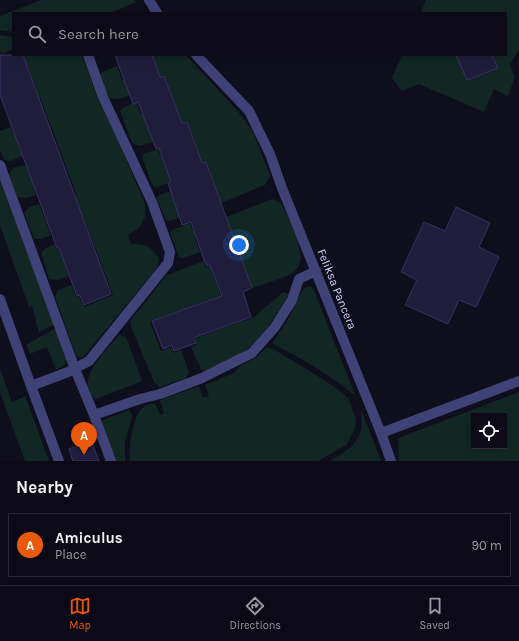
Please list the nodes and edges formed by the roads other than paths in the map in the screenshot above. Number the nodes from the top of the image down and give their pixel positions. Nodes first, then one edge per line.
1 (149, 0) edge
2 (156, 12) edge
3 (88, 56) edge
4 (197, 56) edge
5 (0, 165) edge
6 (316, 271) junction
7 (0, 299) edge
8 (75, 369) junction
9 (519, 381) edge
10 (31, 386) junction
11 (94, 415) junction
12 (381, 433) junction
13 (59, 461) edge
14 (111, 461) edge
15 (391, 461) edge

1 - 2 street
3 - 8 street
4 - 6 street, Feliksa Pancera
5 - 8 street
6 - 11 street
6 - 12 street, Feliksa Pancera
7 - 10 street
8 - 10 street
8 - 11 street
9 - 12 street
10 - 13 street
11 - 14 street
12 - 15 street, Feliksa Pancera

